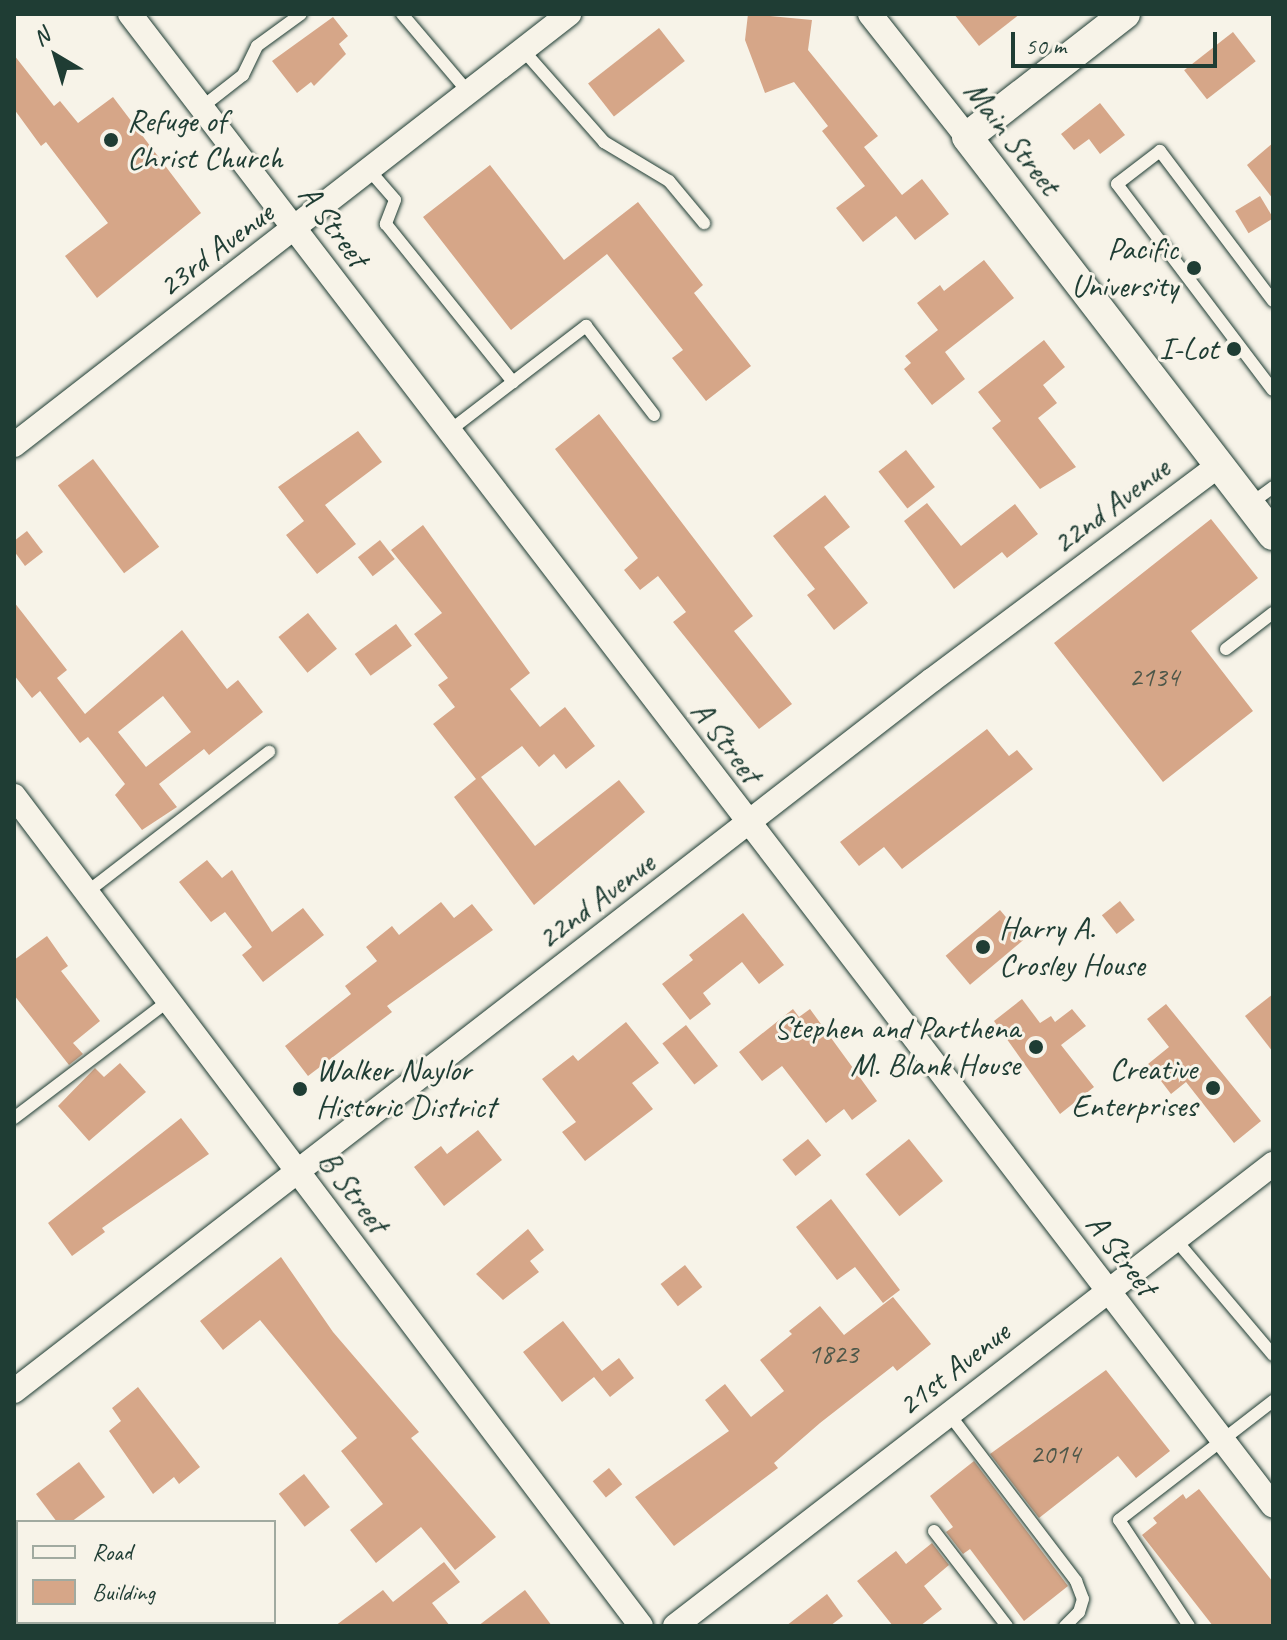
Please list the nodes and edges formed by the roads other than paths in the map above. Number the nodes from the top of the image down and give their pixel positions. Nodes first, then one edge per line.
1 (130, 14) edge
2 (301, 14) edge
3 (402, 14) edge
4 (569, 14) edge
5 (870, 14) edge
6 (1125, 14) edge
7 (523, 50) junction
8 (469, 93) junction
9 (202, 107) junction
10 (967, 137) junction
11 (370, 171) junction
12 (704, 223) dead end
13 (296, 229) junction
14 (1273, 301) edge
15 (513, 382) junction
16 (1273, 390) edge
17 (654, 415) dead end
18 (449, 431) junction
19 (14, 445) edge
20 (1219, 465) junction
21 (1261, 496) edge
22 (1273, 535) edge
23 (1273, 613) edge
24 (1226, 649) dead end
25 (269, 752) dead end
26 (14, 796) edge
27 (749, 824) junction
28 (87, 892) junction
29 (168, 1001) junction
30 (14, 1118) edge
31 (1273, 1164) edge
32 (296, 1170) junction
33 (1175, 1239) junction
34 (1109, 1291) junction
35 (1273, 1355) edge
36 (14, 1391) edge
37 (1273, 1401) edge
38 (949, 1414) junction
39 (1222, 1439) junction
40 (1273, 1506) edge
41 (934, 1531) dead end
42 (641, 1626) edge
43 (675, 1626) edge
44 (1007, 1626) edge
45 (1065, 1626) edge
46 (1189, 1626) edge

1 - 9 street, A Street
2 - 9 lane
3 - 8 lane
4 - 7 street, 23rd Avenue
5 - 10 street, Main Street
6 - 10 street
7 - 8 street, 23rd Avenue
7 - 12 lane
8 - 11 street, 23rd Avenue
9 - 13 street, A Street
10 - 20 street, Main Street
11 - 13 street, 23rd Avenue
11 - 15 lane
13 - 18 street, A Street
13 - 19 street, 23rd Avenue
14 - 16 lane
15 - 17 lane
15 - 18 lane
18 - 27 street, A Street
20 - 21 street, Main Street
20 - 27 street, 22nd Avenue
21 - 22 street, Main Street
23 - 24 lane
25 - 28 lane
26 - 28 street, B Street
27 - 32 street, 22nd Avenue
27 - 34 street, A Street
28 - 29 street, B Street
29 - 30 lane
29 - 32 street, B Street
31 - 33 street, 21st Avenue
32 - 36 street, 22nd Avenue
32 - 42 street, B Street
33 - 34 street, 21st Avenue
33 - 35 lane
34 - 38 street, 21st Avenue
34 - 39 street, A Street
37 - 39 lane
38 - 43 street, 21st Avenue
38 - 45 lane
39 - 40 street, A Street
39 - 46 lane
41 - 44 lane

